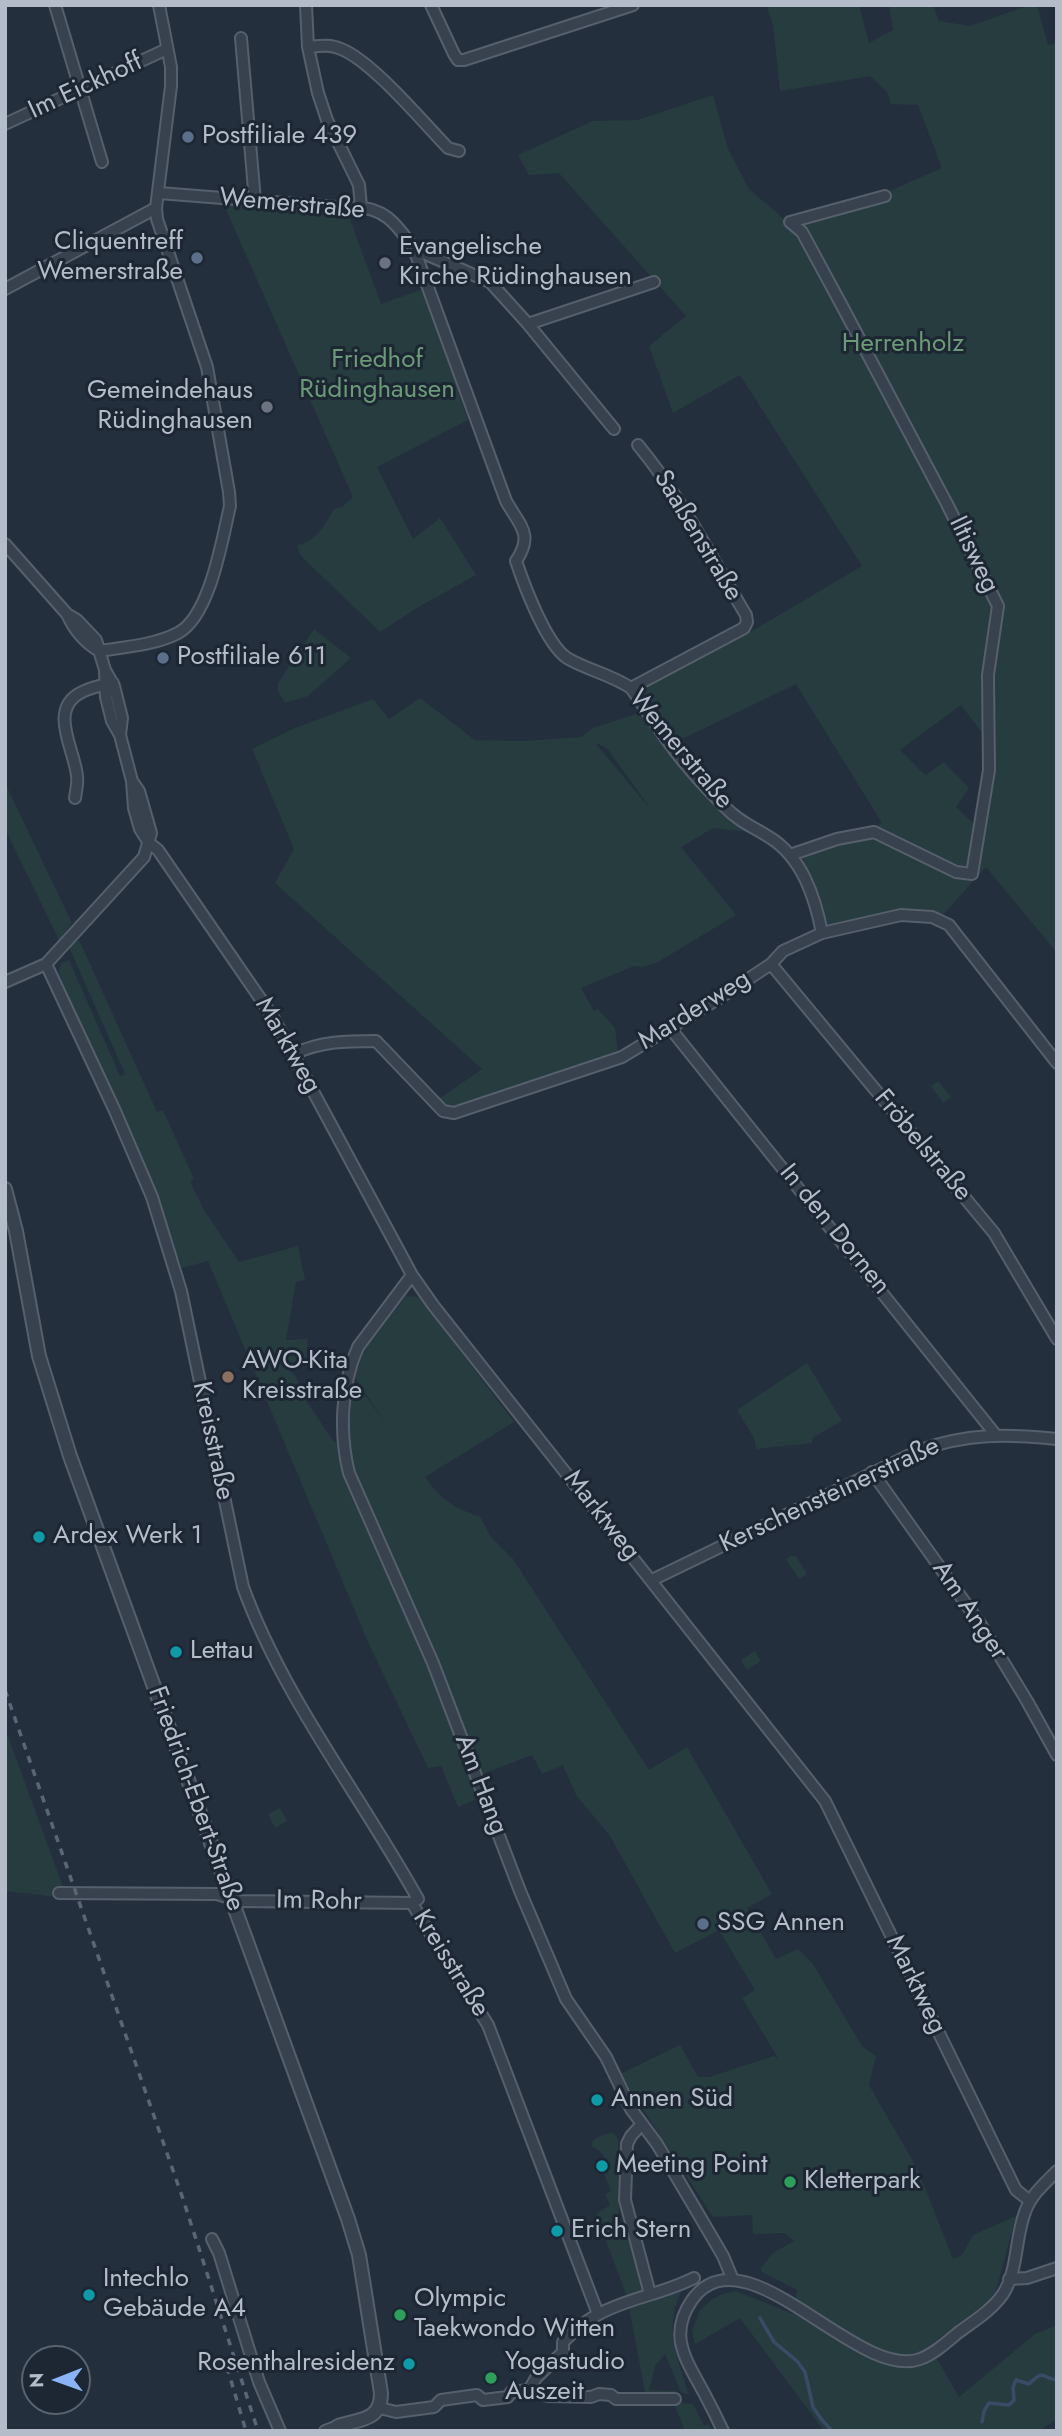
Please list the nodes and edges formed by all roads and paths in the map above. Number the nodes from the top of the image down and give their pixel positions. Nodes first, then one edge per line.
1 (55, 5) edge
2 (159, 5) edge
3 (306, 5) edge
4 (431, 5) edge
5 (633, 5) edge
6 (241, 38) dead end
7 (309, 47) junction
8 (167, 49) junction
9 (80, 90) junction
10 (5, 124) edge
11 (459, 150) dead end
12 (103, 162) dead end
13 (159, 193) junction
14 (885, 196) dead end
15 (255, 201) junction
16 (361, 207) junction
17 (156, 208) junction
18 (414, 249) junction
19 (654, 282) dead end
20 (5, 289) edge
21 (528, 324) junction
22 (614, 429) dead end
23 (638, 445) dead end
24 (5, 544) edge
25 (99, 651) junction
26 (109, 684) junction
27 (631, 688) junction
28 (75, 798) dead end
29 (149, 843) junction
30 (790, 855) junction
31 (822, 933) junction
32 (46, 964) junction
33 (771, 964) junction
34 (5, 982) edge
35 (670, 1028) junction
36 (294, 1054) junction
37 (1057, 1063) edge
38 (5, 1189) edge
39 (412, 1275) junction
40 (1057, 1339) edge
41 (995, 1434) junction
42 (1057, 1439) edge
43 (872, 1472) junction
44 (652, 1580) junction
45 (1057, 1755) edge
46 (59, 1893) dead end
47 (231, 1897) junction
48 (412, 1903) junction
49 (641, 2125) junction
50 (1057, 2171) edge
51 (1030, 2200) junction
52 (212, 2239) dead end
53 (1057, 2268) edge
54 (694, 2278) dead end
55 (1009, 2279) junction
56 (733, 2280) junction
57 (650, 2294) junction
58 (598, 2314) junction
59 (529, 2390) junction
60 (675, 2399) dead end
61 (380, 2408) junction
62 (334, 2429) edge
63 (281, 2431) edge
64 (723, 2431) edge

1 - 9 street
2 - 8 street
3 - 7 street
4 - 5 street
6 - 15 street
7 - 11 street
7 - 16 street
8 - 9 street, Im Eickhoff
8 - 13 street
9 - 10 street, Im Eickhoff
9 - 12 street
13 - 15 street, Wemerstraße
13 - 17 street
14 - 30 street, Iltisweg
15 - 16 street, Wemerstraße
16 - 18 street, Wemerstraße
17 - 20 street
17 - 25 street
18 - 21 street
18 - 27 street, Wemerstraße
19 - 21 street
21 - 22 street
23 - 27 street, Saaßenstraße
24 - 25 street
25 - 26 street
26 - 28 street
26 - 29 street
27 - 30 street, Wemerstraße
29 - 32 street
29 - 36 street, Marktweg
30 - 31 street, Wemerstraße
31 - 33 street, Marderweg
31 - 37 street, Marderweg
32 - 34 street
32 - 48 street, Kreisstraße
33 - 35 street, Marderweg
33 - 40 street, Fröbelstraße
35 - 36 street, Marderweg
35 - 41 street, In den Dornen
36 - 39 street, Marktweg
38 - 47 street, Friedrich-Ebert-Straße
39 - 44 street, Marktweg
39 - 49 street, Am Hang
41 - 42 street, Kerschensteinerstraße
41 - 43 street, Kerschensteinerstraße
43 - 44 street, Kerschensteinerstraße
43 - 45 street, Am Anger
44 - 51 street, Marktweg
46 - 47 street, Im Rohr
47 - 48 street, Im Rohr
47 - 61 street, Friedrich-Ebert-Straße
48 - 58 street, Kreisstraße
49 - 56 street, Am Hang
49 - 57 street
50 - 51 street
51 - 55 street
52 - 63 street
53 - 55 street
54 - 57 street
55 - 56 street
56 - 64 street
57 - 58 street
58 - 59 street
59 - 60 street
59 - 61 street
61 - 62 street

